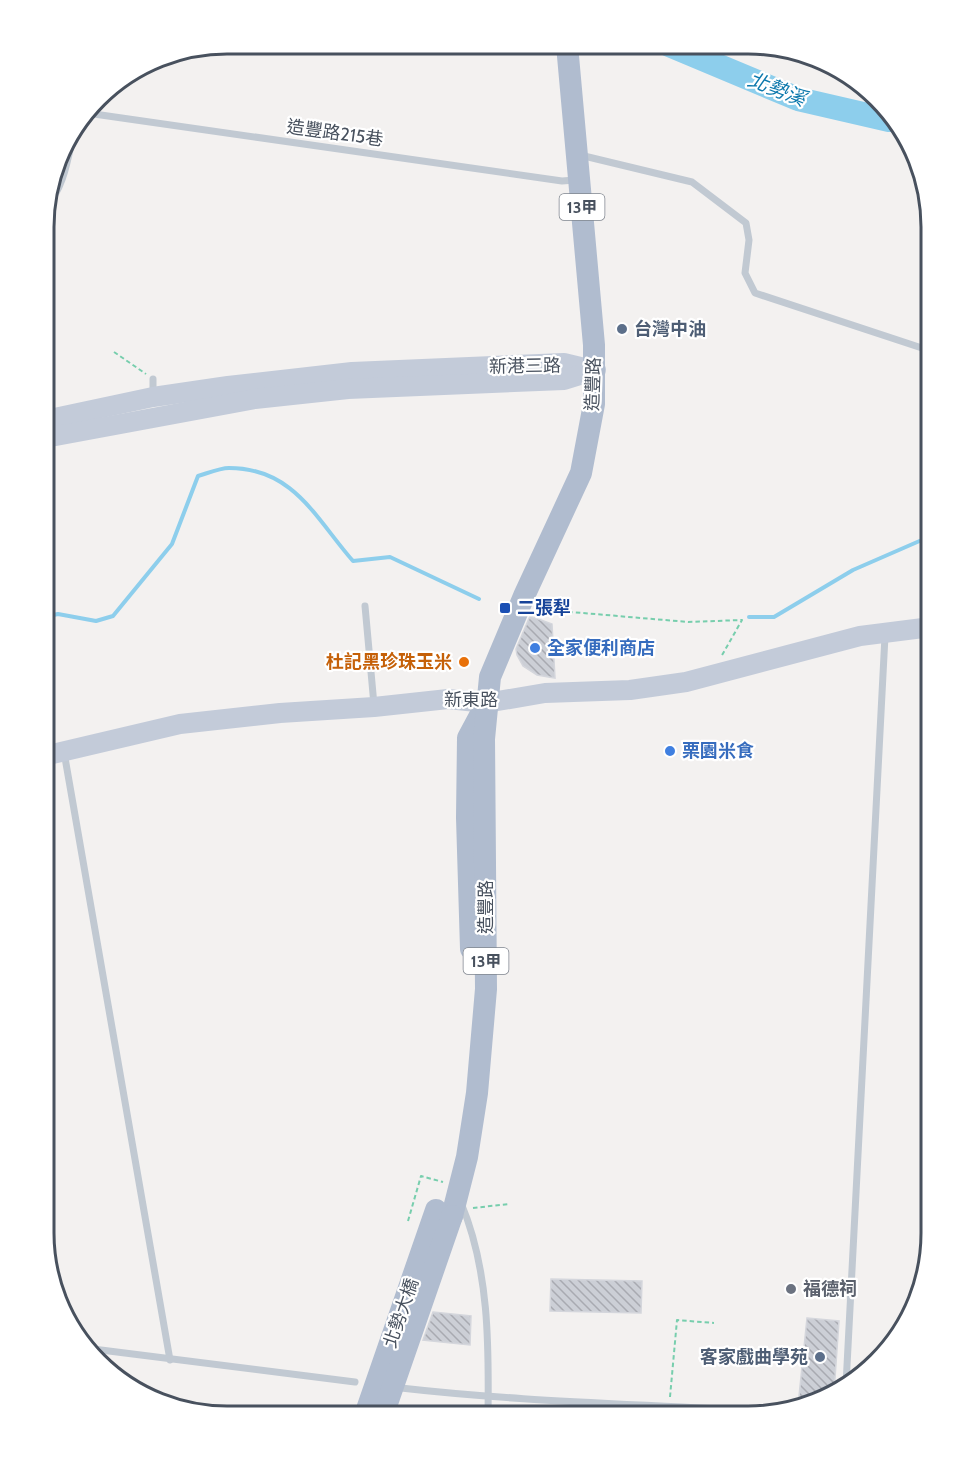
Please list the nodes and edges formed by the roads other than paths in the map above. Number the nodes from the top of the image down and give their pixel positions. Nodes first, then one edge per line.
1 (568, 54) edge
2 (96, 114) edge
3 (576, 154) junction
4 (580, 180) junction
5 (921, 347) edge
6 (596, 370) junction
7 (153, 388) junction
8 (54, 417) edge
9 (154, 417) junction
10 (54, 436) edge
11 (365, 606) dead end
12 (921, 628) edge
13 (885, 631) junction
14 (486, 703) junction
15 (374, 707) junction
16 (64, 750) junction
17 (54, 753) edge
18 (451, 1200) junction
19 (101, 1350) edge
20 (170, 1360) junction
21 (847, 1375) edge
22 (356, 1382) dead end
23 (401, 1388) dead end
24 (489, 1398) junction
25 (369, 1406) edge
26 (386, 1406) edge
27 (489, 1406) edge
28 (683, 1406) edge

1 - 3 main road, 造豐路 / 13甲
2 - 4 lane, 造豐路215巷
3 - 4 main road, 造豐路 / 13甲
3 - 5 lane
4 - 6 main road, 造豐路 / 13甲
6 - 7 street, 新港三路
6 - 9 street, 新港三路
6 - 14 main road, 造豐路 / 13甲
7 - 8 street, 新港三路
7 - 9 lane
9 - 10 street, 新港三路
11 - 15 lane
12 - 13 street, 新東路
13 - 14 street, 新東路
13 - 21 lane
14 - 15 street, 新東路
14 - 18 main road, 造豐路 / 13甲
15 - 16 street, 新東路
16 - 17 street, 新東路
16 - 20 lane
18 - 24 lane
18 - 25 main road, 北勢大橋 / 13甲, bridge
18 - 26 main road, 北勢大橋 / 13甲, bridge
19 - 20 lane
20 - 22 lane
23 - 24 lane
24 - 27 lane
24 - 28 lane

